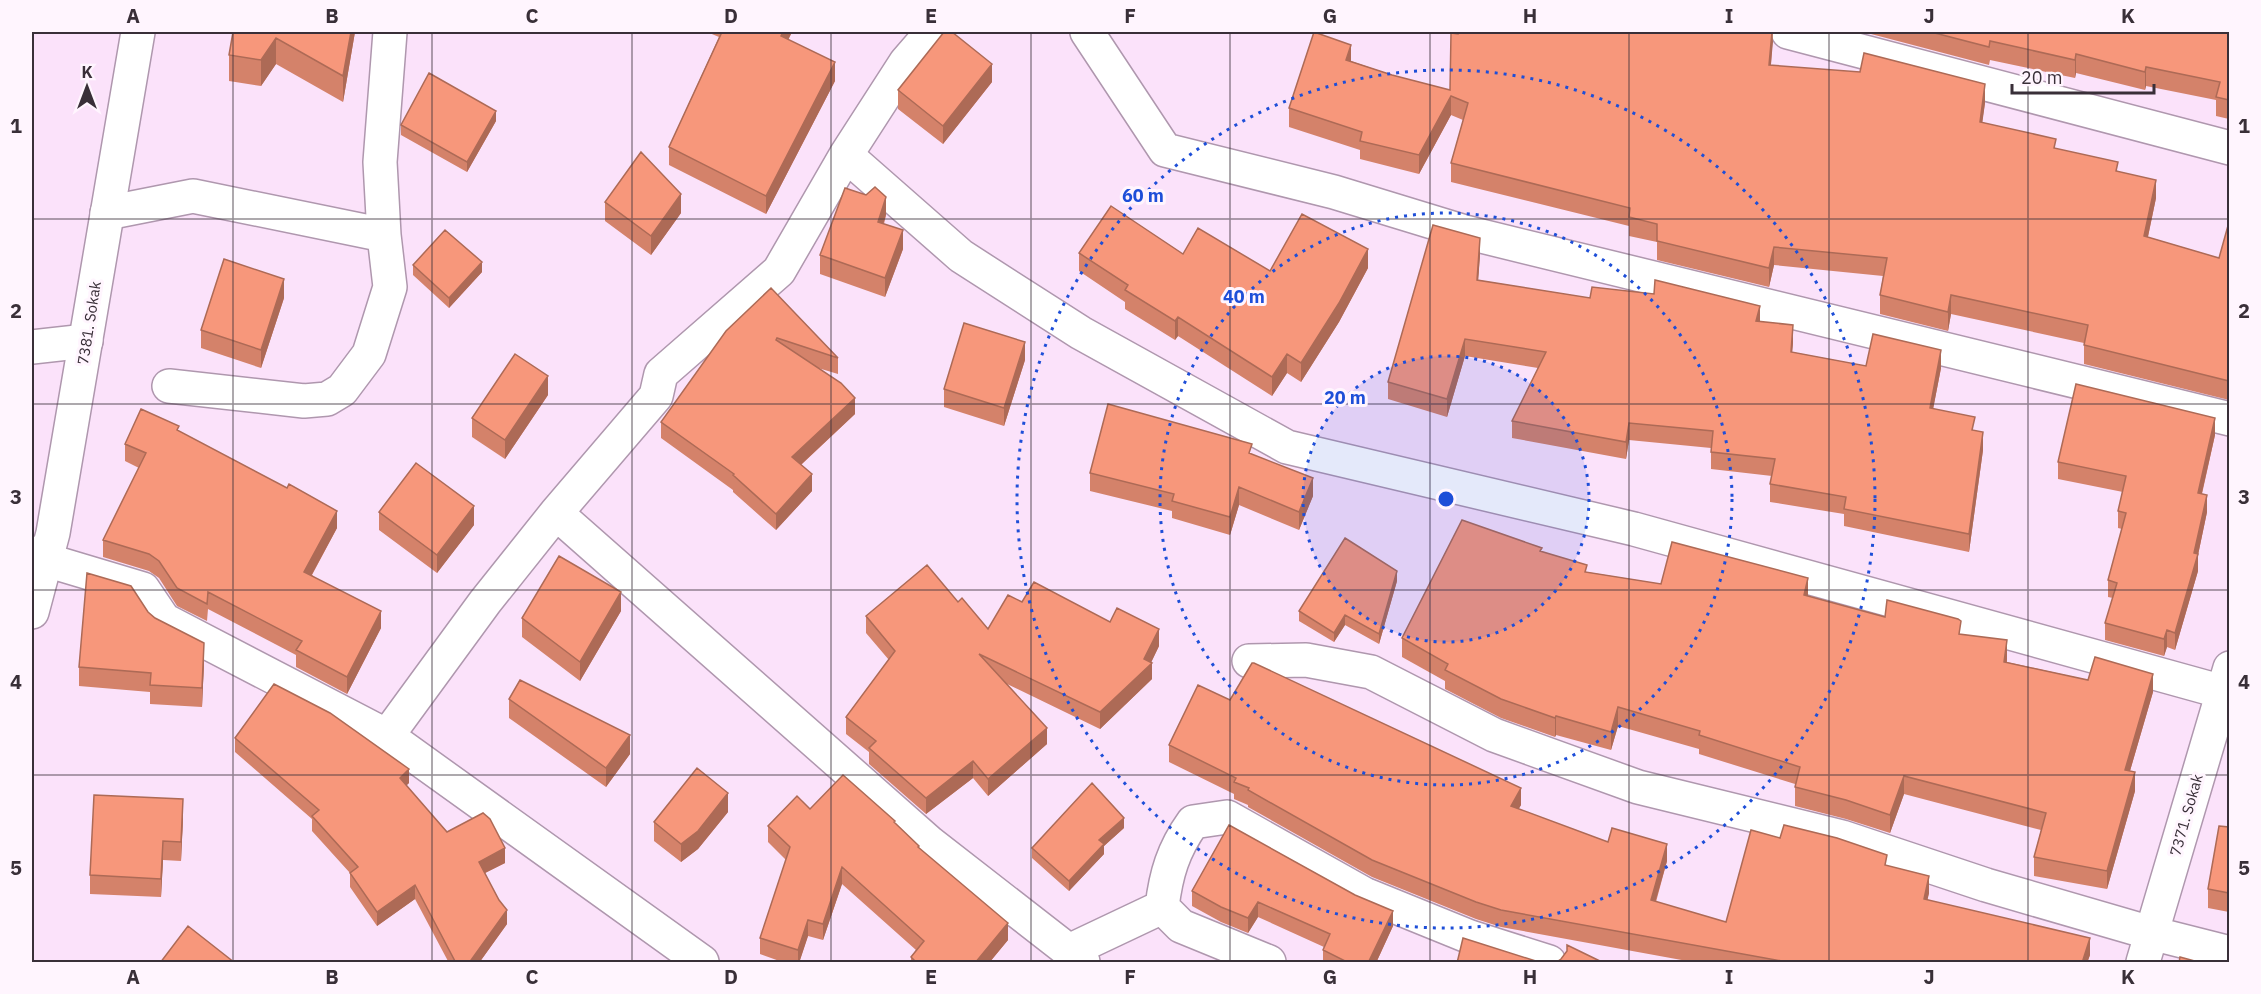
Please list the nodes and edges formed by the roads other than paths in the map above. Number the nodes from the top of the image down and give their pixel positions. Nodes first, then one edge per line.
1 (138, 32) edge
2 (390, 32) edge
3 (932, 32) edge
4 (1087, 32) edge
5 (1788, 32) edge
6 (2229, 148) edge
7 (846, 155) junction
8 (107, 213) junction
9 (384, 235) junction
10 (86, 340) junction
11 (32, 347) edge
12 (169, 386) dead end
13 (2229, 419) edge
14 (556, 513) junction
15 (39, 557) edge
16 (32, 612) edge
17 (1249, 662) dead end
18 (2226, 680) edge
19 (387, 736) junction
20 (1162, 907) junction
21 (2147, 948) edge
22 (2229, 953) edge
23 (1076, 957) edge
24 (702, 963) edge
25 (1269, 963) edge
26 (1549, 963) edge

1 - 8 street, 7381. Sokak
2 - 9 street
3 - 7 street
4 - 13 street
5 - 6 street
7 - 14 street
7 - 18 street
8 - 9 street
8 - 10 street, 7381. Sokak
9 - 12 street
10 - 11 street
10 - 15 street, 7381. Sokak
14 - 19 street
14 - 23 street
15 - 16 street, 7381. Sokak
15 - 19 street
17 - 21 street
18 - 21 street, 7371. Sokak
19 - 24 street
20 - 23 street
20 - 25 street
20 - 26 street
21 - 22 street

